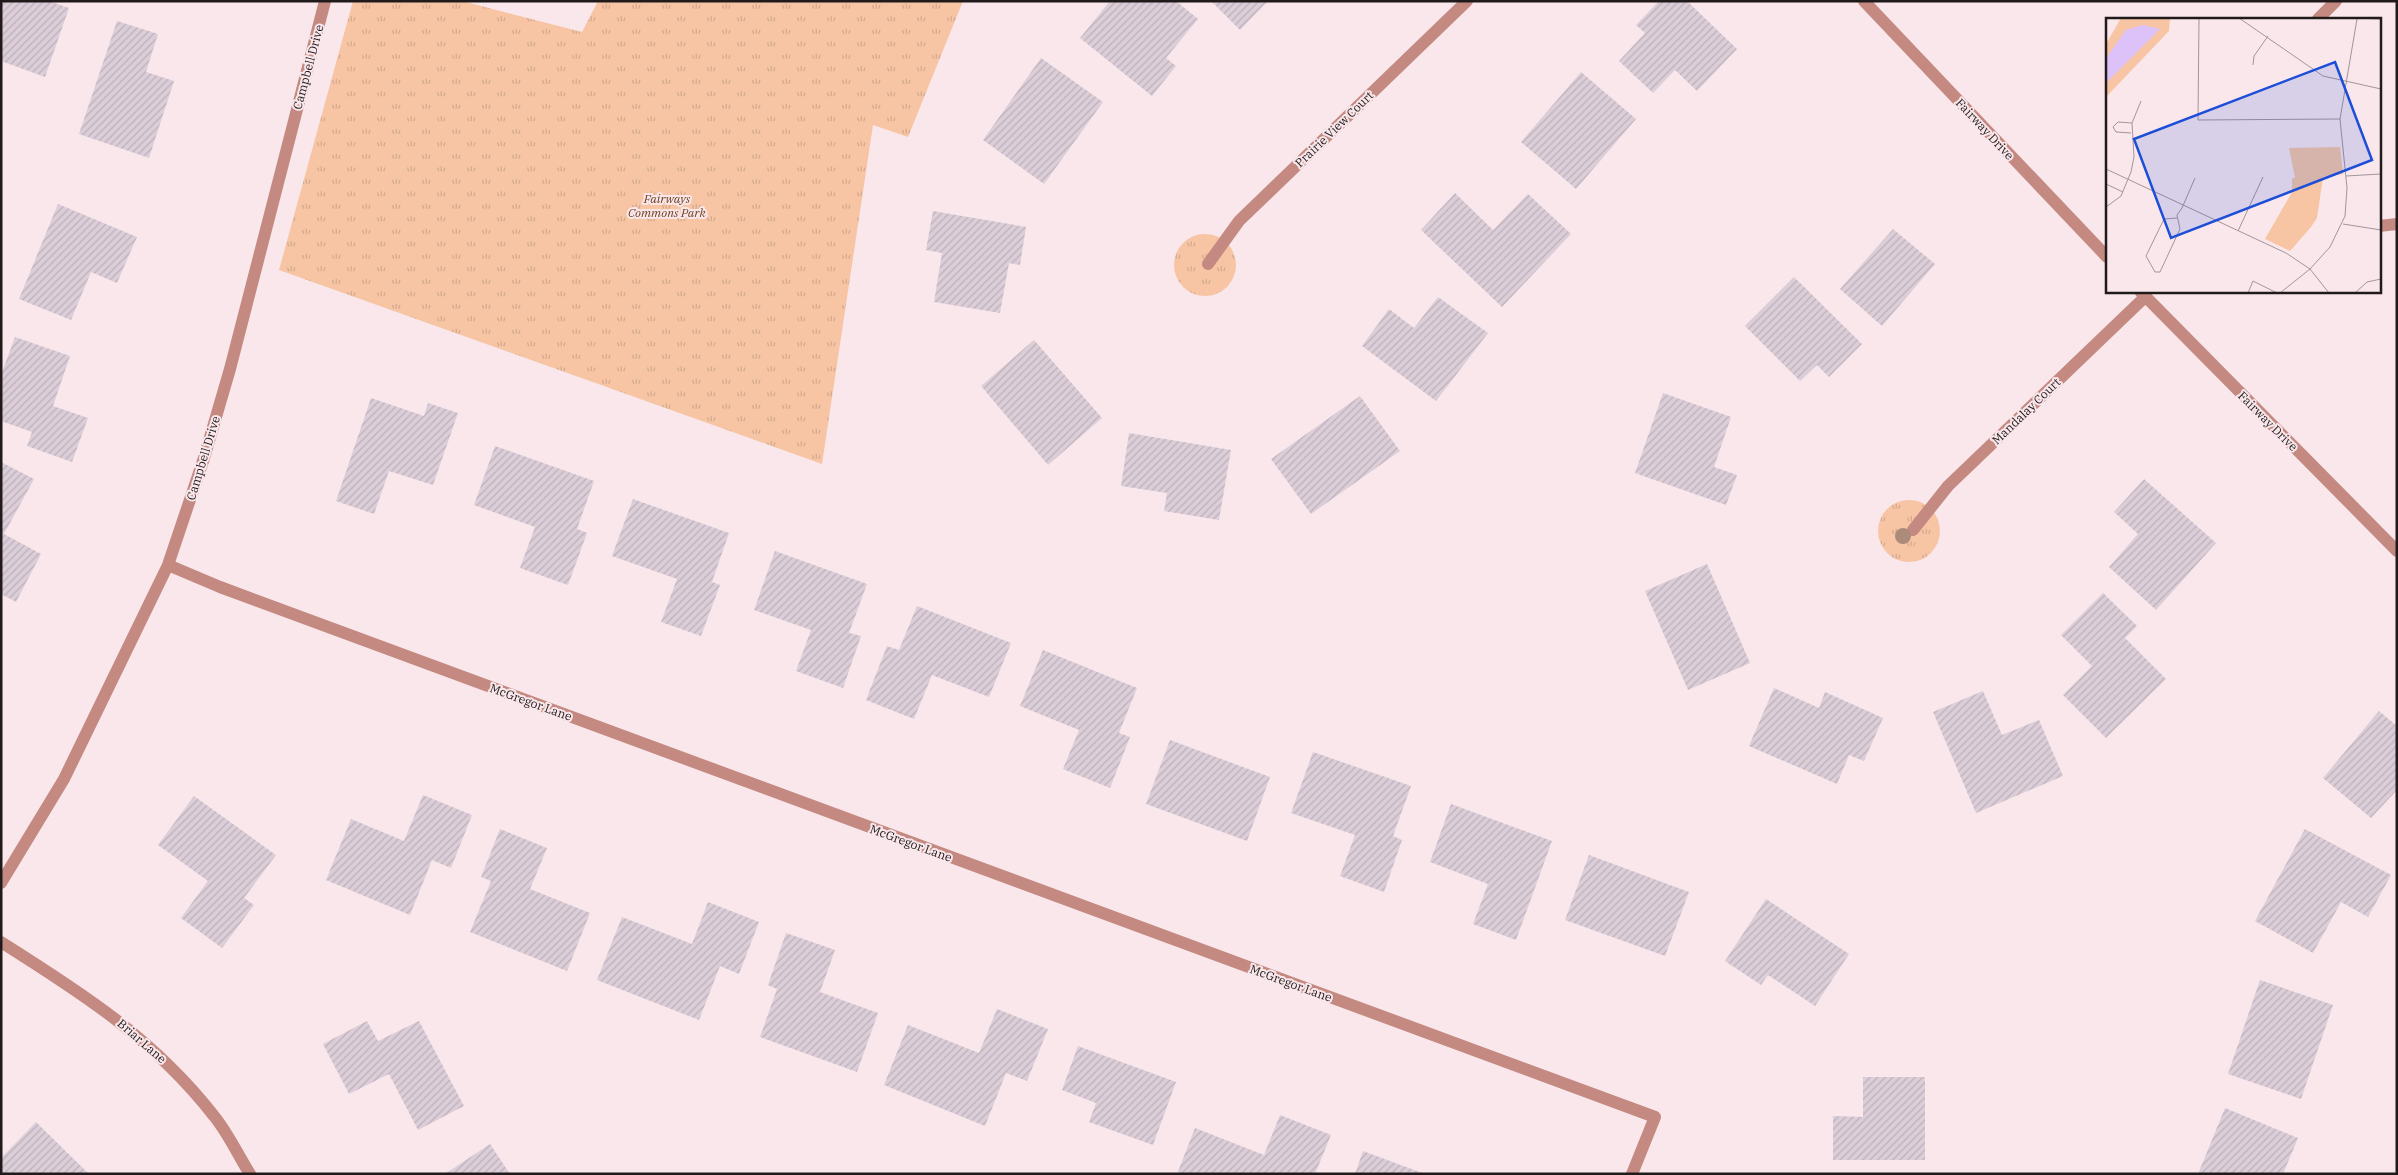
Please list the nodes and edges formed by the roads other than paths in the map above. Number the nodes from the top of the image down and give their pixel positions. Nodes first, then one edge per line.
1 (324, 1) edge
2 (1467, 1) edge
3 (1864, 1) edge
4 (2336, 1) edge
5 (2319, 18) edge
6 (2397, 224) edge
7 (2380, 226) edge
8 (2106, 256) edge
9 (1208, 264) dead end
10 (2145, 293) edge
11 (1913, 530) dead end
12 (2397, 551) edge
13 (168, 565) junction
14 (1, 883) edge
15 (1, 942) edge
16 (250, 1174) edge
17 (1632, 1174) edge

1 - 13 street, Campbell Drive
2 - 9 street, Prairie View Court
3 - 8 street, Fairway Drive
4 - 5 street
6 - 7 street
10 - 11 street, Mandalay Court
10 - 12 street, Fairway Drive
13 - 14 street, Campbell Drive
13 - 17 street, McGregor Lane
15 - 16 street, Briar Lane

